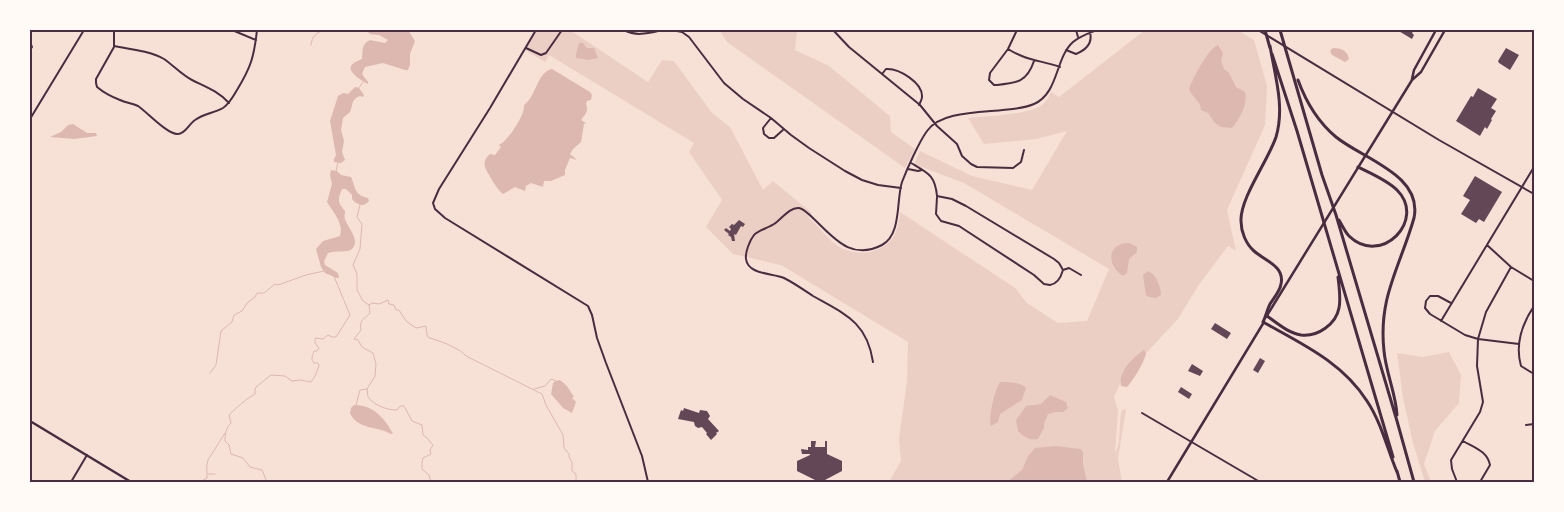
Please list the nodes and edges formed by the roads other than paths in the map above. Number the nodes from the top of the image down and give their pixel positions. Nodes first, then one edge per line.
1 (84, 30) edge
2 (114, 30) edge
3 (232, 30) edge
4 (258, 30) edge
5 (536, 30) edge
6 (562, 30) edge
7 (624, 30) edge
8 (663, 30) edge
9 (672, 30) edge
10 (676, 30) edge
11 (833, 30) edge
12 (1017, 30) edge
13 (1076, 30) edge
14 (1097, 30) edge
15 (1258, 30) edge
16 (1265, 30) edge
17 (1280, 30) edge
18 (1436, 30) edge
19 (1445, 30) edge
20 (1090, 32) junction
21 (1078, 38) junction
22 (256, 40) junction
23 (30, 42) edge
24 (114, 46) junction
25 (1270, 46) junction
26 (525, 47) junction
27 (1008, 49) junction
28 (30, 50) edge
29 (1066, 50) junction
30 (1288, 54) junction
31 (1422, 56) junction
32 (1428, 59) junction
33 (1034, 61) junction
34 (1060, 67) junction
35 (882, 74) junction
36 (1412, 80) junction
37 (229, 103) junction
38 (919, 105) junction
39 (1393, 112) junction
40 (771, 118) junction
41 (30, 119) edge
42 (934, 123) junction
43 (784, 129) junction
44 (1024, 150) dead end
45 (1365, 156) junction
46 (911, 163) junction
47 (1358, 167) junction
48 (1534, 167) edge
49 (908, 169) junction
50 (922, 170) junction
51 (1522, 186) junction
52 (901, 188) junction
53 (1534, 194) edge
54 (937, 196) junction
55 (1336, 215) junction
56 (1487, 245) junction
57 (1336, 264) junction
58 (1511, 267) junction
59 (1063, 270) junction
60 (1081, 275) dead end
61 (1534, 281) edge
62 (1451, 304) junction
63 (1534, 306) edge
64 (1267, 316) junction
65 (1441, 320) junction
66 (1263, 322) junction
67 (1478, 339) junction
68 (1519, 344) junction
69 (873, 362) dead end
70 (1534, 374) edge
71 (1142, 413) dead end
72 (30, 421) edge
73 (1397, 421) junction
74 (1534, 424) edge
75 (1526, 425) dead end
76 (1463, 441) junction
77 (1191, 442) junction
78 (87, 456) junction
79 (1397, 472) junction
80 (71, 482) edge
81 (131, 482) edge
82 (648, 482) edge
83 (1167, 482) edge
84 (1260, 482) edge
85 (1400, 482) edge
86 (1414, 482) edge
87 (1457, 482) edge
88 (1480, 482) edge

1 - 41 street
2 - 24 street
3 - 22 street
4 - 22 street
5 - 26 street
6 - 26 street
7 - 8 street
9 - 10 street
10 - 40 street
11 - 35 street
12 - 27 street
13 - 21 street
14 - 20 street
15 - 39 street
16 - 25 highway
17 - 30 highway
18 - 31 main road
19 - 32 main road
20 - 21 street
20 - 29 street
21 - 29 street
22 - 37 street
23 - 28 street
24 - 37 street
24 - 37 street
25 - 57 highway
25 - 66 highway
26 - 82 street
27 - 33 street
27 - 33 street
29 - 34 street
30 - 45 highway
30 - 55 highway
31 - 32 main road
31 - 36 main road
32 - 36 main road
33 - 34 street
34 - 42 street
35 - 38 street
35 - 38 street
36 - 39 main road
38 - 42 street
39 - 45 main road
39 - 51 street
40 - 43 street
40 - 43 street
42 - 44 street
42 - 46 street
43 - 52 street
45 - 47 main road
45 - 73 highway
46 - 49 street
46 - 50 street
47 - 55 highway
47 - 64 main road
48 - 51 street
49 - 50 street
49 - 52 street
50 - 54 street
51 - 53 street
51 - 56 street
52 - 69 street
54 - 59 street
54 - 59 street
55 - 73 highway
56 - 58 street
56 - 62 street
57 - 64 highway
57 - 79 highway
58 - 61 street
58 - 67 street
59 - 60 street
62 - 65 street
62 - 65 street
63 - 68 street
64 - 66 main road
65 - 67 street
66 - 77 main road
66 - 79 highway
67 - 68 street
67 - 76 street
68 - 70 street
71 - 77 street
72 - 78 main road
73 - 86 highway
74 - 75 street
76 - 87 street
76 - 88 street
77 - 83 main road
77 - 84 street
78 - 80 street
78 - 81 main road
79 - 85 highway

